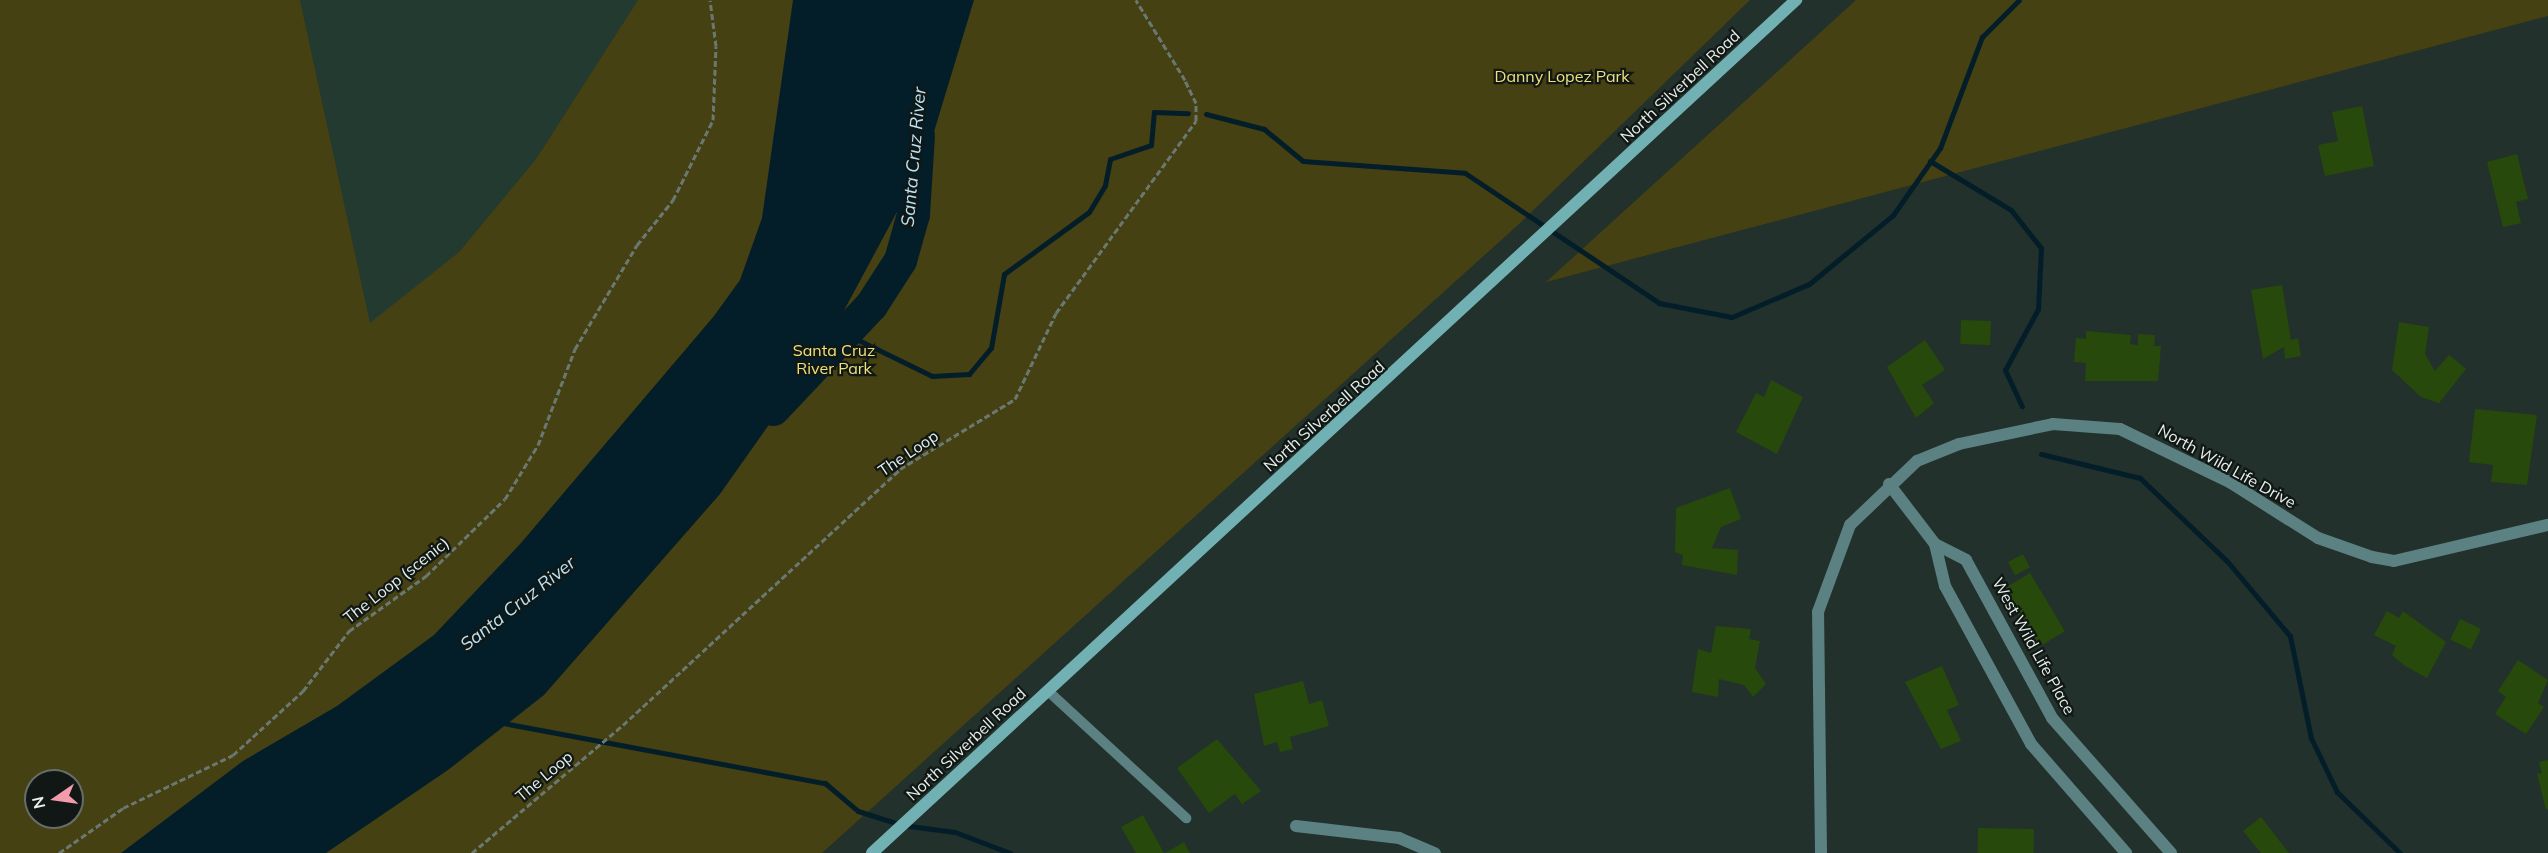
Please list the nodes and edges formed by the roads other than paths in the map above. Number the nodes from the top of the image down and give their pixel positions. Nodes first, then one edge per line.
1 (1796, 0) edge
2 (1889, 484) junction
3 (2548, 525) edge
4 (1935, 544) junction
5 (1048, 691) junction
6 (1186, 818) dead end
7 (1296, 826) dead end
8 (872, 853) edge
9 (1435, 853) edge
10 (1821, 853) edge
11 (2126, 853) edge
12 (2171, 853) edge

1 - 5 main road, North Silverbell Road
2 - 3 street, North Wild Life Drive
2 - 4 street, West Wild Life Place
2 - 10 street, North Wild Life Drive
4 - 11 street, West Wild Life Place
4 - 12 street, West Wild Life Place
5 - 6 lane
5 - 8 main road, North Silverbell Road
7 - 9 street

